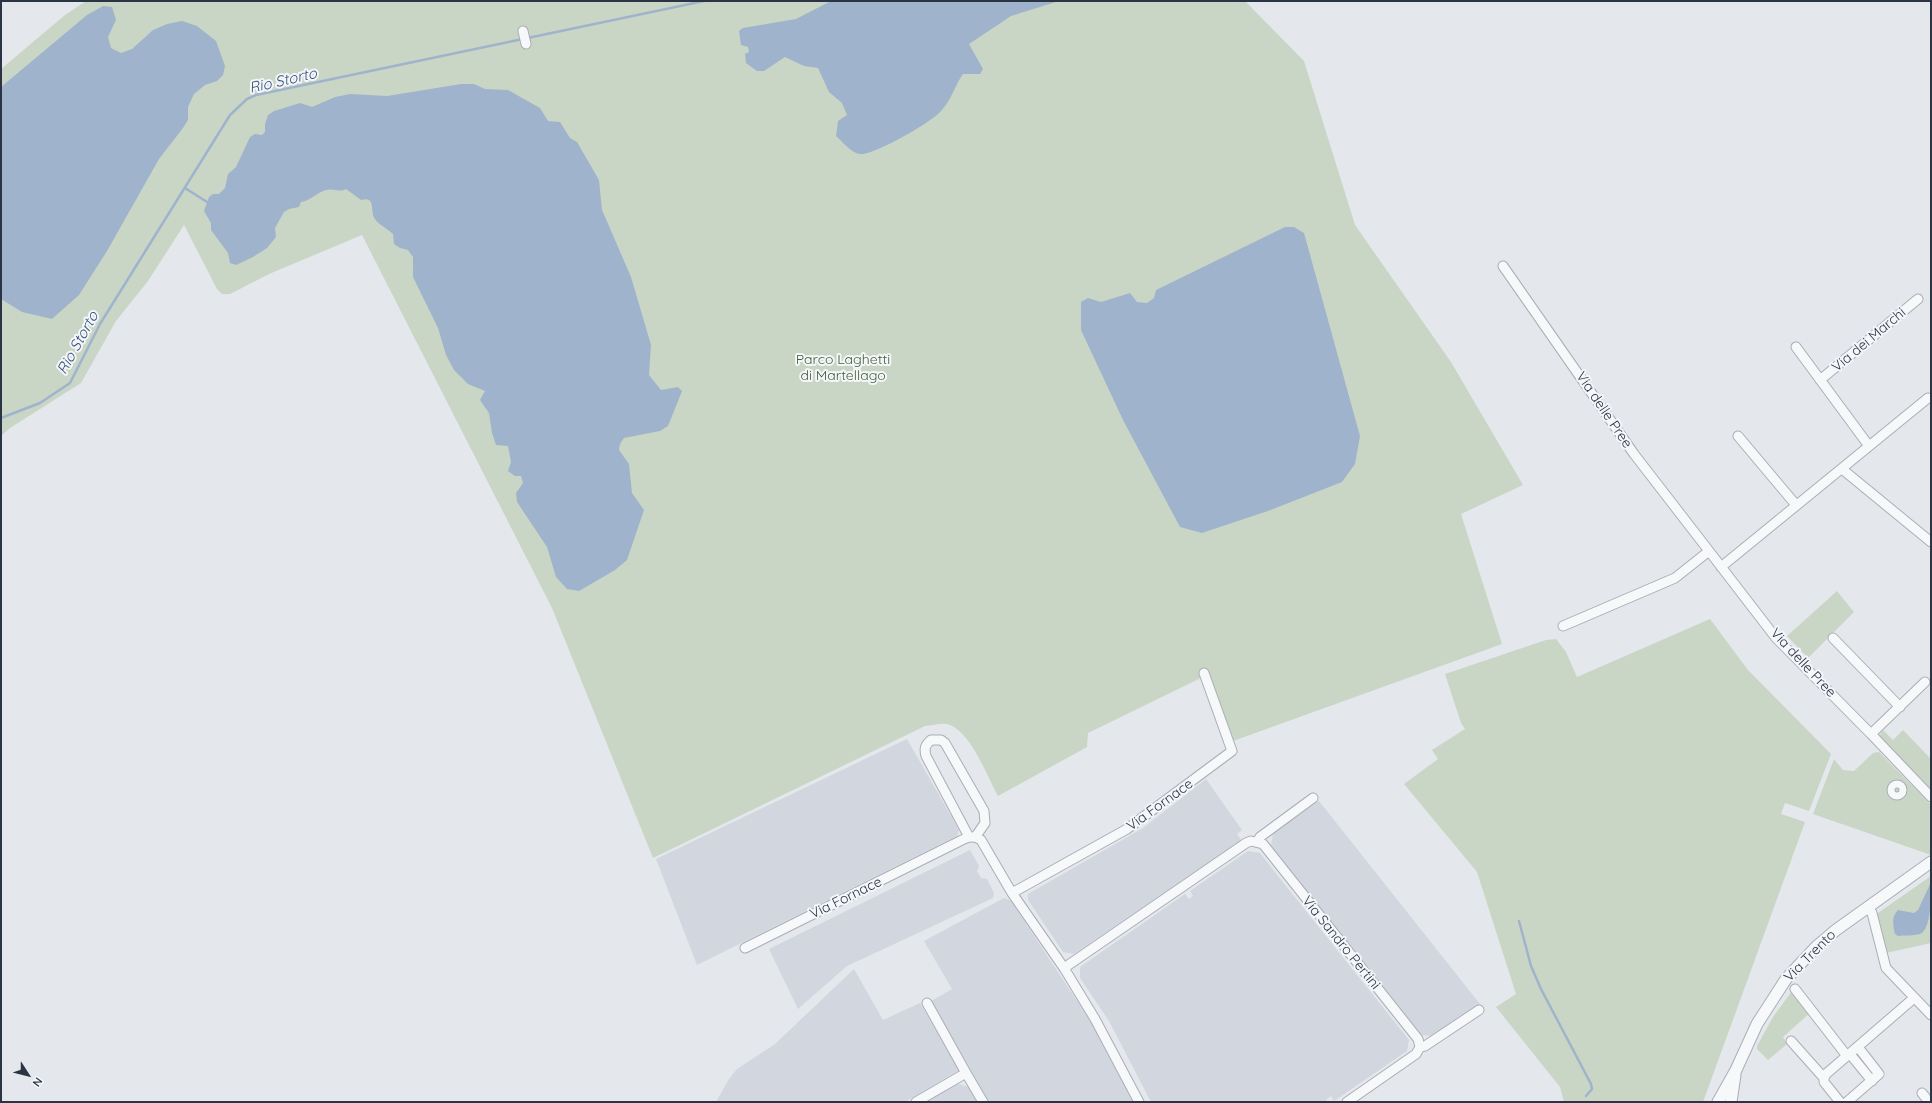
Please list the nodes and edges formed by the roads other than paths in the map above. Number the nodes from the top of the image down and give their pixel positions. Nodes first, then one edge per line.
1 (523, 31) dead end
2 (526, 44) dead end
3 (1503, 266) dead end
4 (1918, 299) dead end
5 (1796, 347) dead end
6 (1820, 380) junction
7 (1928, 398) dead end
8 (1738, 436) dead end
9 (1869, 446) junction
10 (1842, 469) junction
11 (1796, 505) junction
12 (1931, 542) edge
13 (1709, 551) junction
14 (1721, 567) junction
15 (1563, 626) dead end
16 (1833, 638) dead end
17 (1204, 673) dead end
18 (1925, 682) dead end
19 (1900, 707) junction
20 (1871, 734) junction
21 (1931, 797) edge
22 (1313, 798) dead end
23 (973, 837) junction
24 (1257, 842) junction
25 (1931, 862) edge
26 (1012, 892) junction
27 (1868, 907) junction
28 (745, 948) dead end
29 (1064, 968) junction
30 (1795, 989) dead end
31 (1914, 998) junction
32 (927, 1003) dead end
33 (1479, 1010) dead end
34 (1931, 1014) edge
35 (1791, 1041) dead end
36 (1420, 1047) junction
37 (1858, 1047) junction
38 (1849, 1055) junction
39 (1736, 1070) junction
40 (966, 1073) junction
41 (1824, 1078) junction
42 (1872, 1081) junction
43 (1922, 1093) dead end
44 (916, 1102) edge
45 (983, 1102) edge
46 (1139, 1102) edge
47 (1347, 1102) edge
48 (1718, 1102) edge
49 (1731, 1102) edge
50 (1840, 1102) edge
51 (1847, 1102) edge
52 (1929, 1102) edge

1 - 2 street
3 - 13 street, Via delle Pree
4 - 6 street, Via dei Marchi
5 - 6 street, Via dei Marchi
6 - 9 street, Via dei Marchi
7 - 9 street
8 - 11 street
9 - 10 street
10 - 11 street
10 - 12 street
11 - 14 street
13 - 14 street, Via delle Pree
13 - 15 street
14 - 20 street, Via delle Pree
16 - 19 street
17 - 26 street, Via Fornace
18 - 19 street
19 - 20 street
20 - 21 street, Via delle Pree
22 - 24 street
23 - 23 street
23 - 26 street
23 - 28 street, Via Fornace
24 - 29 street
24 - 36 street, Via Sandro Pertini
25 - 27 street, Via Trento
26 - 29 street
27 - 31 street
27 - 39 street, Via Trento
29 - 46 street
30 - 38 street
31 - 34 street
31 - 37 street
32 - 40 street
33 - 36 street
35 - 41 street
36 - 47 street
37 - 38 street
37 - 42 street
38 - 41 street
38 - 42 street
39 - 48 street, Via Trento
39 - 49 street
40 - 44 street
40 - 45 street
41 - 50 street
42 - 51 street
43 - 52 street

